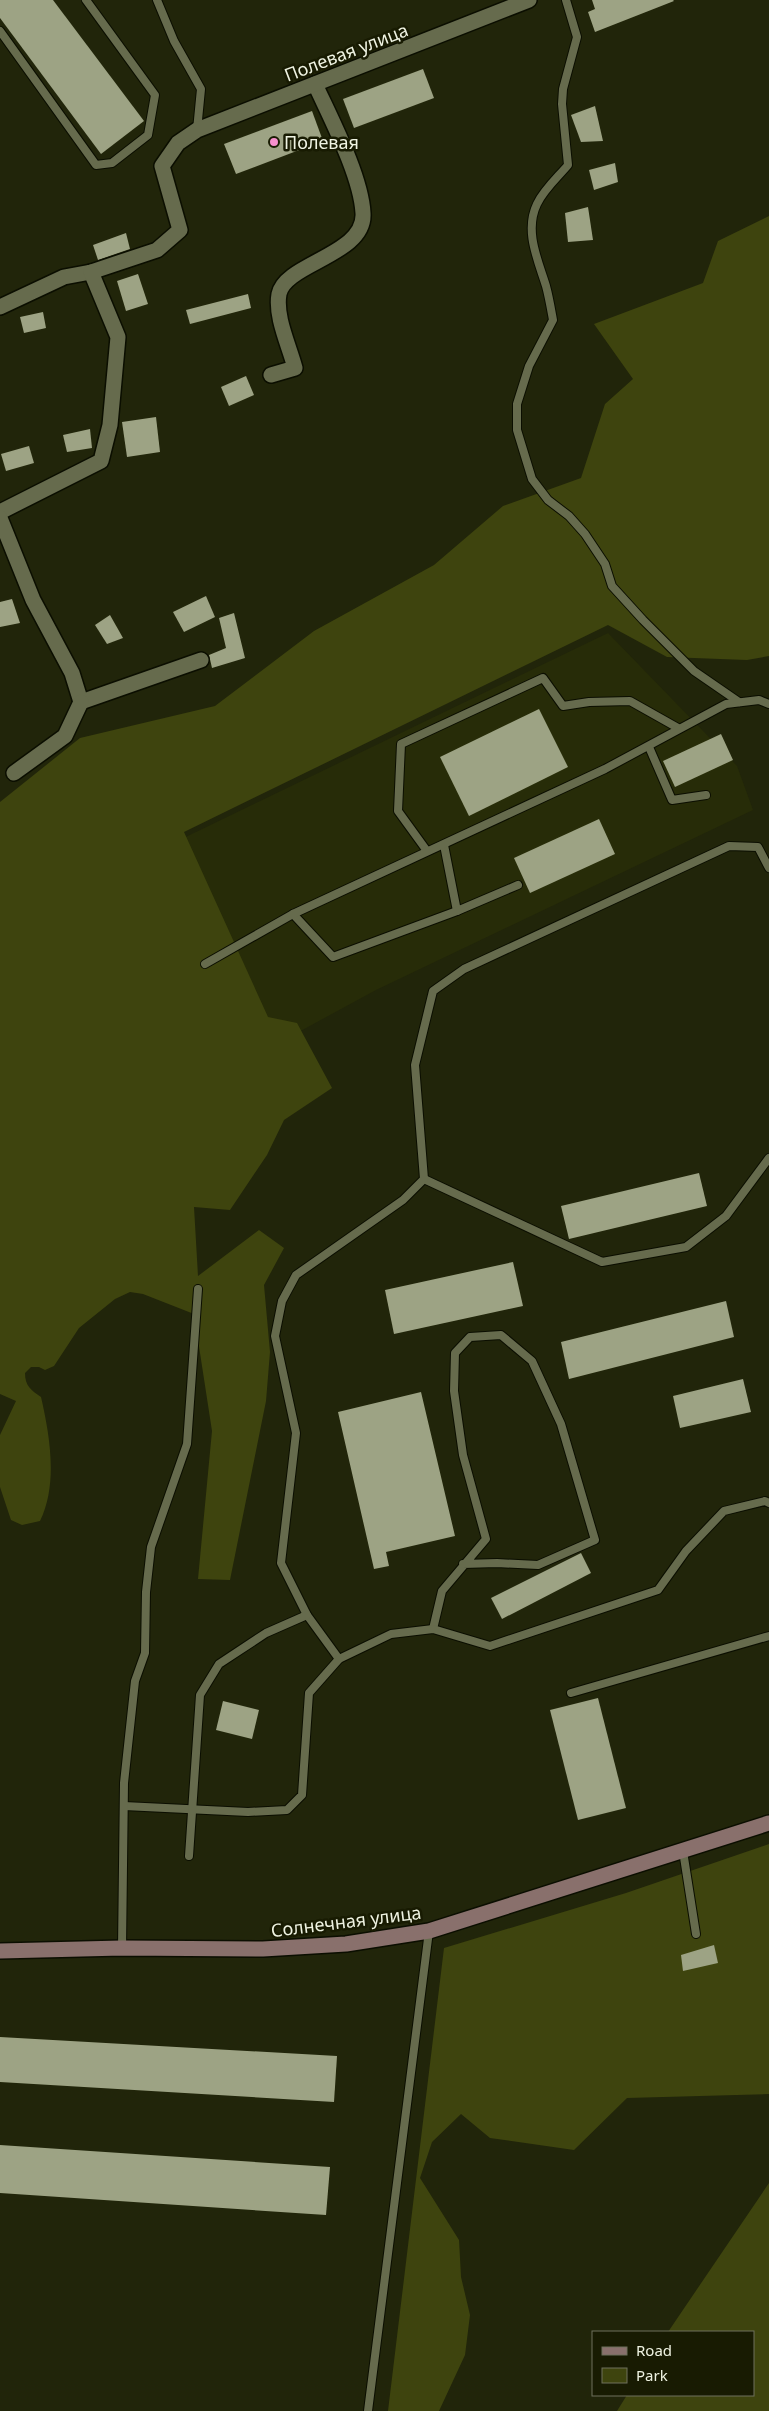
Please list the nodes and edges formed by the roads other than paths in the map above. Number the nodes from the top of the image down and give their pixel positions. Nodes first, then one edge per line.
1 (86, 0) edge
2 (157, 0) edge
3 (529, 0) edge
4 (566, 0) edge
5 (0, 32) edge
6 (315, 84) junction
7 (197, 130) junction
8 (90, 272) junction
9 (0, 307) edge
10 (271, 375) dead end
11 (0, 512) edge
12 (0, 518) edge
13 (201, 660) dead end
14 (81, 702) junction
15 (739, 702) junction
16 (769, 704) edge
17 (678, 728) junction
18 (649, 747) junction
19 (14, 773) dead end
20 (706, 795) dead end
21 (444, 846) junction
22 (427, 851) junction
23 (769, 868) edge
24 (518, 885) dead end
25 (457, 911) junction
26 (293, 914) junction
27 (205, 964) dead end
28 (769, 1158) edge
29 (424, 1179) junction
30 (198, 1289) dead end
31 (769, 1503) edge
32 (463, 1564) junction
33 (307, 1616) junction
34 (433, 1629) junction
35 (769, 1636) edge
36 (339, 1659) junction
37 (570, 1694) dead end
38 (124, 1806) junction
39 (192, 1809) junction
40 (769, 1823) edge
41 (683, 1851) junction
42 (189, 1856) dead end
43 (429, 1931) junction
44 (696, 1934) dead end
45 (122, 1948) junction
46 (0, 1951) edge
47 (368, 2411) edge

1 - 5 lane
2 - 7 lane
3 - 6 street, Полевая улица
4 - 15 lane
6 - 7 street, Полевая улица
6 - 10 street
7 - 8 street, Полевая улица
8 - 9 street
8 - 11 street
12 - 14 street
13 - 14 street
14 - 19 street
15 - 16 lane
15 - 17 lane
17 - 18 lane
17 - 22 lane
18 - 20 lane
18 - 21 lane
21 - 22 lane
21 - 25 lane
22 - 26 lane
23 - 29 lane
24 - 25 lane
25 - 26 lane
26 - 27 lane
28 - 29 lane
29 - 33 lane
30 - 38 lane
31 - 34 lane
32 - 32 lane
32 - 34 lane
33 - 36 lane
33 - 39 lane
34 - 36 lane
35 - 37 lane
36 - 39 lane
38 - 39 lane
38 - 45 lane
39 - 42 lane
40 - 41 street, Солнечная улица
41 - 43 street, Солнечная улица
41 - 44 lane
43 - 45 street, Солнечная улица
43 - 47 lane
45 - 46 street, Солнечная улица

